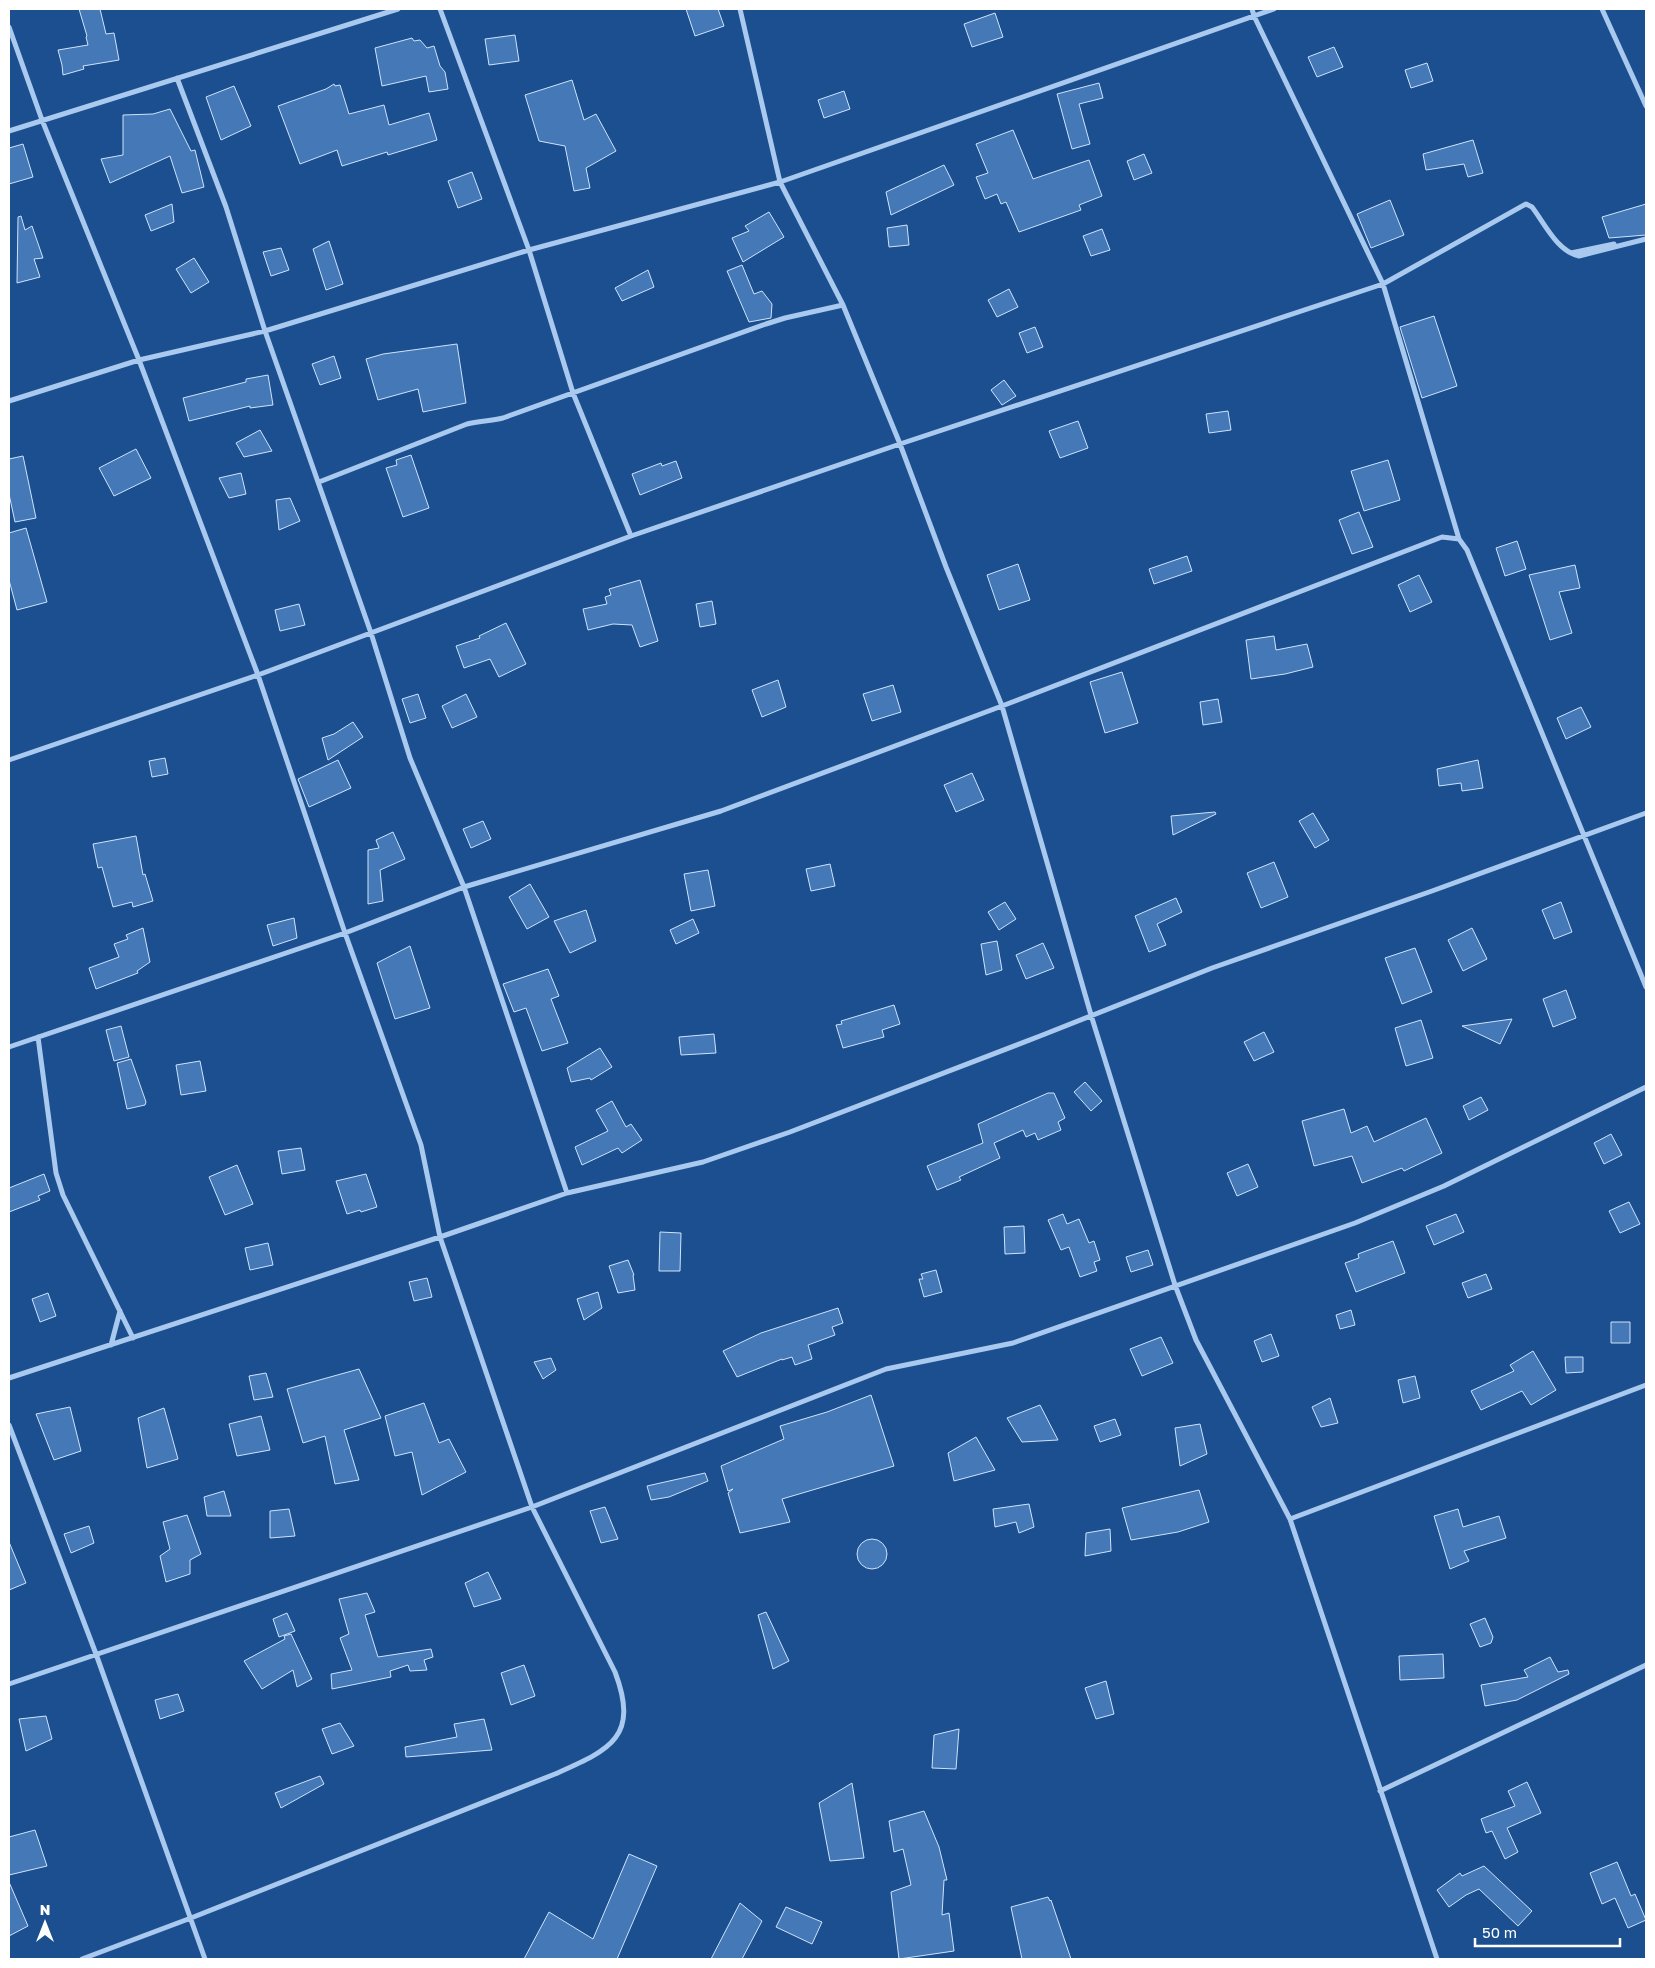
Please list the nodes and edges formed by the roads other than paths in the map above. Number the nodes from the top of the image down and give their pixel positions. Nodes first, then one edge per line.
1 (398, 9) edge
2 (440, 9) edge
3 (740, 9) edge
4 (1252, 9) edge
5 (1274, 9) edge
6 (1602, 9) edge
7 (1254, 16) junction
8 (9, 27) edge
9 (177, 78) junction
10 (1646, 106) edge
11 (42, 120) junction
12 (9, 131) edge
13 (780, 182) junction
14 (1646, 238) edge
15 (529, 250) junction
16 (1383, 284) junction
17 (843, 305) junction
18 (265, 331) junction
19 (139, 360) junction
20 (573, 393) junction
21 (9, 401) edge
22 (900, 444) junction
23 (319, 482) junction
24 (631, 536) junction
25 (1458, 539) junction
26 (371, 633) junction
27 (258, 675) junction
28 (1002, 706) junction
29 (9, 760) edge
30 (1646, 813) edge
31 (1585, 836) junction
32 (464, 887) junction
33 (345, 933) junction
34 (1646, 987) edge
35 (1091, 1016) junction
36 (38, 1037) junction
37 (9, 1047) edge
38 (1646, 1087) edge
39 (567, 1193) junction
40 (440, 1237) junction
41 (1175, 1285) junction
42 (120, 1310) junction
43 (133, 1338) junction
44 (111, 1345) junction
45 (9, 1378) edge
46 (1646, 1385) edge
47 (9, 1425) edge
48 (532, 1507) junction
49 (1290, 1519) junction
50 (96, 1654) junction
51 (1646, 1665) edge
52 (9, 1684) edge
53 (1380, 1791) junction
54 (191, 1918) junction
55 (82, 1959) edge
56 (205, 1959) edge
57 (1437, 1959) edge

1 - 9 street
2 - 15 street
3 - 13 street
4 - 7 street
5 - 7 street
6 - 10 street
7 - 13 street
7 - 16 street
8 - 11 street
9 - 11 street
9 - 18 street
11 - 12 street
11 - 19 street
13 - 15 street
13 - 17 street
14 - 16 street
15 - 18 street
15 - 20 street
16 - 22 street
16 - 25 street
17 - 20 street
17 - 22 street
18 - 19 street
18 - 23 street
19 - 21 street
19 - 27 street
20 - 23 street
20 - 24 street
22 - 24 street
22 - 28 street
23 - 26 street
24 - 26 street
25 - 28 street
25 - 31 street
26 - 27 street
26 - 32 street
27 - 29 street
27 - 33 street
28 - 32 street
28 - 35 street
30 - 31 street
31 - 34 street
31 - 35 street
32 - 33 street
32 - 39 street
33 - 36 street
33 - 40 street
35 - 39 street
35 - 41 street
36 - 37 street
36 - 42 street
38 - 41 street
39 - 40 street
40 - 43 street
40 - 48 street
41 - 48 street
41 - 49 street
42 - 43 street
42 - 44 street
43 - 44 street
44 - 45 street
46 - 49 street
47 - 50 street
48 - 50 street
48 - 54 street
49 - 53 street
50 - 52 street
50 - 54 street
51 - 53 street
53 - 57 street
54 - 55 street
54 - 56 street

